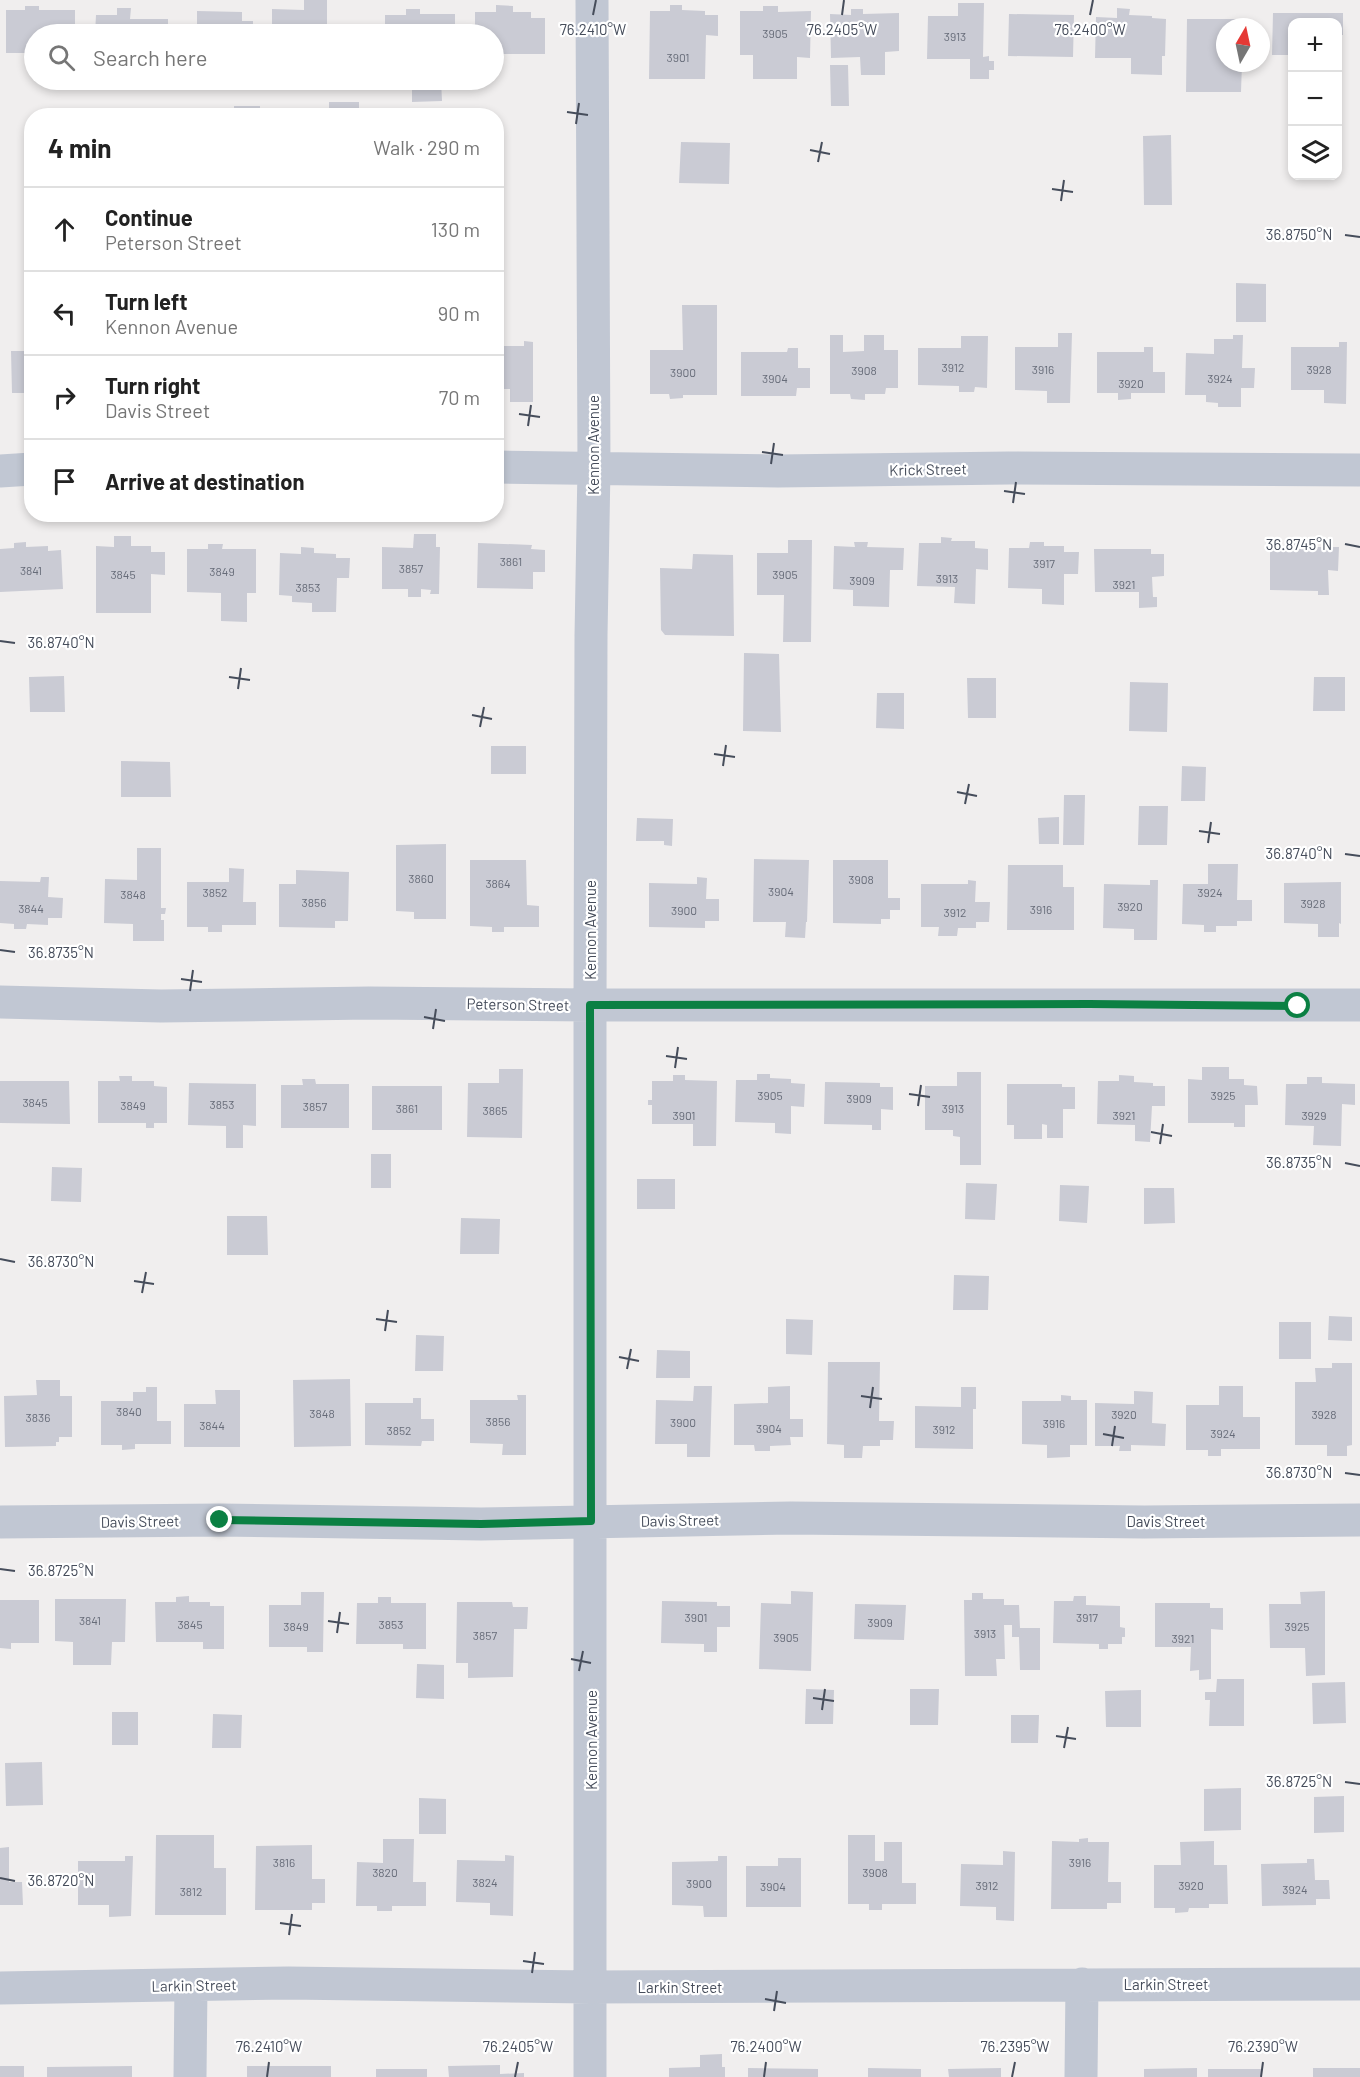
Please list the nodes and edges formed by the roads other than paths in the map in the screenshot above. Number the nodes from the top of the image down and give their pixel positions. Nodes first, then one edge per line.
1 (592, 0) edge
2 (504, 467) edge
3 (594, 468) junction
4 (24, 470) edge
5 (1360, 470) edge
6 (0, 471) edge
7 (0, 1002) edge
8 (590, 1005) junction
9 (1360, 1005) edge
10 (1360, 1520) edge
11 (591, 1521) junction
12 (0, 1522) edge
13 (1082, 1984) junction
14 (1360, 1984) edge
15 (191, 1985) junction
16 (591, 1987) junction
17 (0, 1988) edge
18 (190, 2077) edge
19 (590, 2077) edge
20 (1081, 2077) edge

1 - 3 street, Kennon Avenue
2 - 3 street, Krick Street
3 - 5 street, Krick Street
3 - 8 street, Kennon Avenue
4 - 6 street
7 - 8 street, Peterson Street
8 - 9 street, Peterson Street
8 - 11 street, Kennon Avenue
10 - 11 street, Davis Street
11 - 12 street, Davis Street
11 - 16 street, Kennon Avenue
13 - 14 street, Larkin Street
13 - 16 street, Larkin Street
13 - 20 street
15 - 16 street, Larkin Street
15 - 17 street, Larkin Street
15 - 18 street
16 - 19 street, Kennon Avenue

